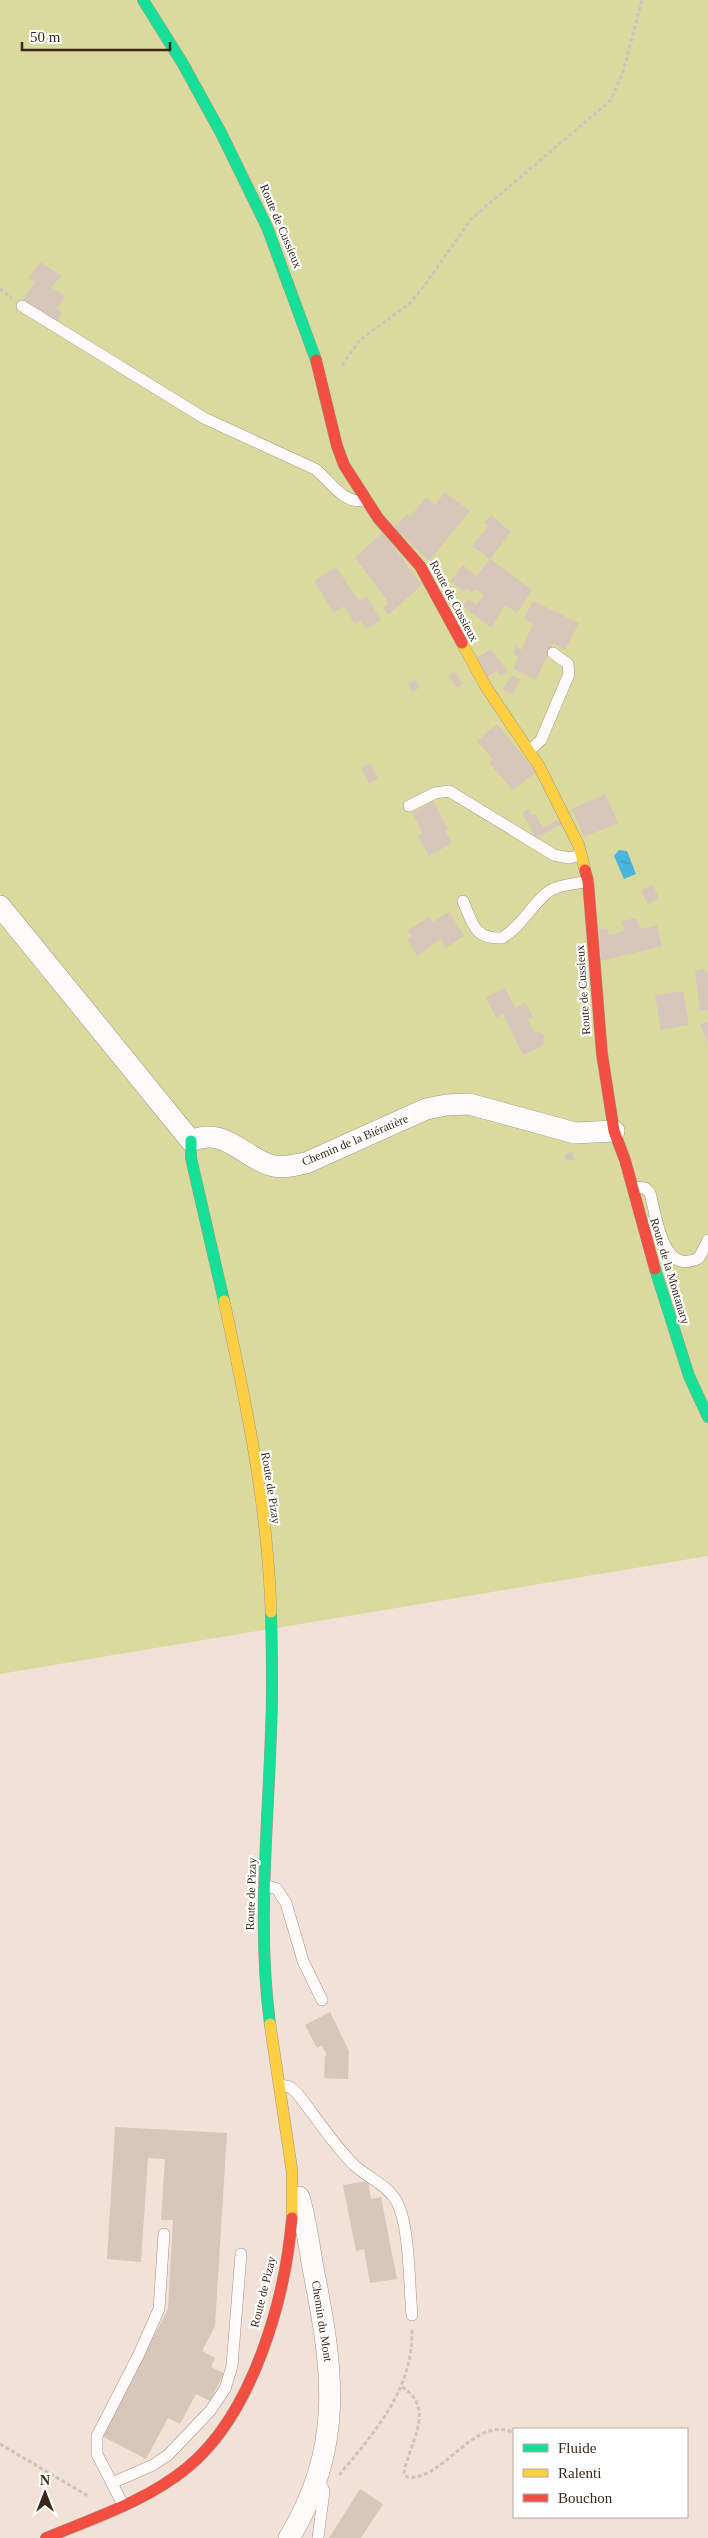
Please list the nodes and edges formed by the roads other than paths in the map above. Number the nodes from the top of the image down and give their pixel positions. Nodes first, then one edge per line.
1 (143, 0) edge
2 (22, 306) dead end
3 (366, 499) junction
4 (553, 653) dead end
5 (529, 751) junction
6 (409, 806) dead end
7 (581, 855) junction
8 (588, 881) junction
9 (464, 901) dead end
10 (0, 906) edge
11 (614, 1131) junction
12 (192, 1141) junction
13 (631, 1187) junction
14 (708, 1240) edge
15 (708, 1417) edge
16 (264, 1885) junction
17 (322, 2000) dead end
18 (279, 2085) junction
19 (293, 2192) junction
20 (164, 2234) dead end
21 (241, 2254) dead end
22 (285, 2264) junction
23 (313, 2265) junction
24 (412, 2315) road end
25 (112, 2483) junction
26 (320, 2484) junction
27 (123, 2505) junction
28 (46, 2538) edge
29 (289, 2538) edge
30 (318, 2538) edge

1 - 3 street, Route de Cussieux
2 - 3 lane
3 - 5 street, Route de Cussieux
4 - 5 lane
5 - 7 street, Route de Cussieux
6 - 7 lane
7 - 8 street, Route de Cussieux
8 - 9 lane
8 - 11 street, Route de Cussieux
10 - 12 street
11 - 12 street, Chemin de la Biératière
11 - 13 street, Route de la Montanary
12 - 16 street, Route de Pizay
13 - 14 lane
13 - 15 street, Route de la Montanary
16 - 17 lane
16 - 18 street, Route de Pizay
18 - 19 street, Route de Pizay
18 - 24 lane
19 - 22 street, Route de Pizay
19 - 23 street, Chemin du Mont
20 - 25 lane
21 - 25 lane
22 - 23 street
22 - 27 street, Route de Pizay
23 - 26 street, Chemin du Mont
25 - 27 lane
26 - 29 street, Chemin du Mont
26 - 30 lane
27 - 28 street, Route de Pizay

